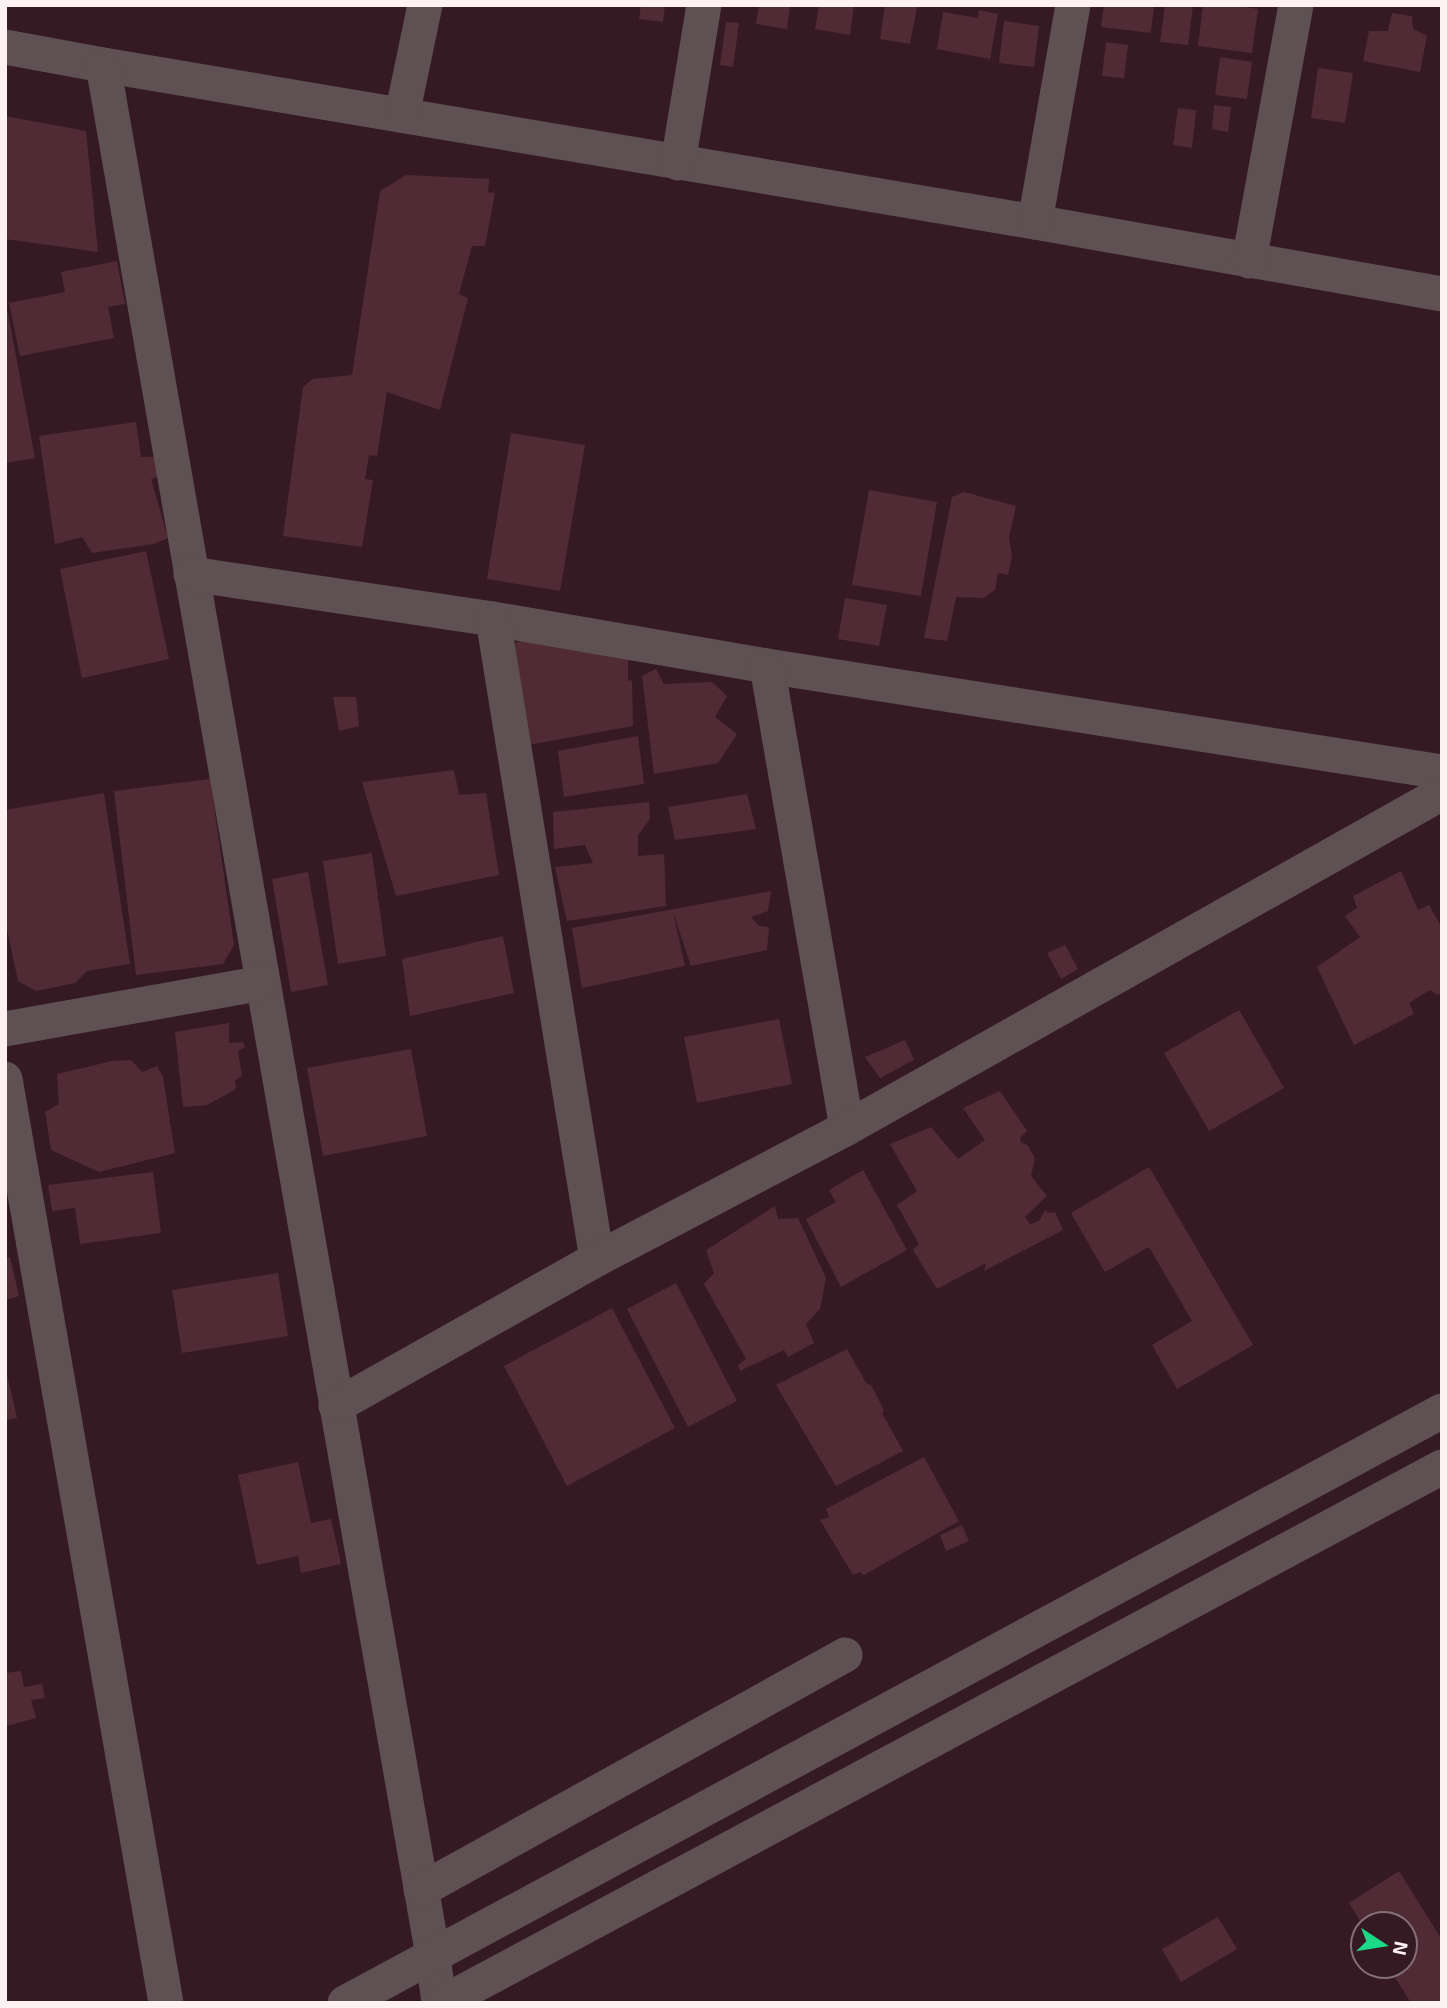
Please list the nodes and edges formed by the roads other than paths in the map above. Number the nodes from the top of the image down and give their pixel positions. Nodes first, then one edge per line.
1 (425, 5) edge
2 (704, 5) edge
3 (1073, 5) edge
4 (1296, 5) edge
5 (5, 47) edge
6 (103, 65) junction
7 (402, 115) junction
8 (678, 163) junction
9 (1035, 222) junction
10 (1249, 261) junction
11 (1442, 294) edge
12 (191, 575) junction
13 (493, 620) junction
14 (767, 666) junction
15 (1442, 772) edge
16 (1442, 793) edge
17 (263, 983) junction
18 (5, 1029) edge
19 (5, 1079) edge
20 (847, 1128) junction
21 (597, 1259) junction
22 (336, 1406) junction
23 (1442, 1411) edge
24 (1442, 1467) edge
25 (845, 1655) dead end
26 (421, 1890) junction
27 (433, 1956) junction
28 (166, 2003) edge
29 (345, 2003) edge
30 (440, 2003) edge

1 - 7 street
2 - 8 street
3 - 9 street
4 - 10 street
5 - 6 street
6 - 7 street
6 - 12 street
7 - 8 street
8 - 9 street
9 - 10 street
10 - 11 street
12 - 13 street
12 - 17 street
13 - 14 street
13 - 21 street
14 - 15 street
14 - 20 street
16 - 20 street
17 - 18 street
17 - 22 street
19 - 28 street
20 - 21 street
21 - 22 street
22 - 26 street
23 - 27 street
24 - 30 street
25 - 26 street
26 - 27 street
27 - 29 street
27 - 30 street

